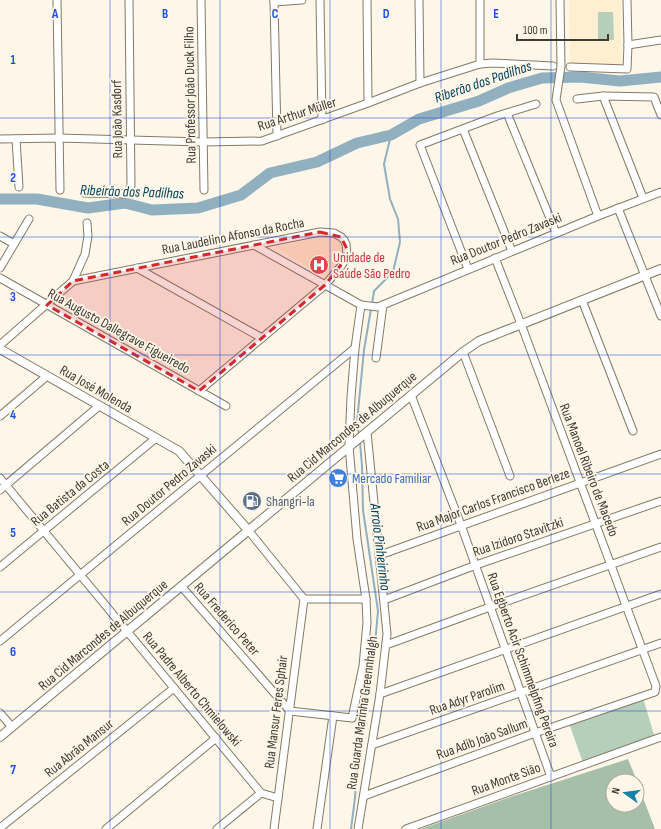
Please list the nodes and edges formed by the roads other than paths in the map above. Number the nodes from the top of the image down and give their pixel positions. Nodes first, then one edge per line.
1 (57, 0) edge
2 (129, 0) edge
3 (201, 0) edge
4 (302, 0) edge
5 (320, 0) edge
6 (367, 0) edge
7 (419, 0) edge
8 (480, 0) edge
9 (560, 0) edge
10 (627, 0) edge
11 (274, 1) edge
12 (661, 40) edge
13 (628, 45) junction
14 (480, 64) junction
15 (553, 66) dead end
16 (570, 67) dead end
17 (420, 83) junction
18 (603, 96) junction
19 (577, 99) dead end
20 (368, 103) junction
21 (536, 104) dead end
22 (507, 113) junction
23 (661, 115) edge
24 (322, 120) junction
25 (463, 129) junction
26 (277, 136) junction
27 (59, 138) junction
28 (0, 139) edge
29 (16, 139) junction
30 (130, 140) junction
31 (203, 142) junction
32 (19, 187) dead end
33 (60, 190) dead end
34 (204, 190) dead end
35 (661, 192) edge
36 (84, 193) dead end
37 (643, 198) junction
38 (618, 208) junction
39 (598, 216) junction
40 (29, 218) dead end
41 (87, 223) dead end
42 (556, 233) junction
43 (0, 236) edge
44 (14, 244) junction
45 (254, 245) junction
46 (512, 251) junction
47 (495, 258) junction
48 (0, 268) edge
49 (137, 268) junction
50 (468, 269) junction
51 (661, 269) edge
52 (644, 275) junction
53 (0, 278) edge
54 (73, 281) junction
55 (325, 285) junction
56 (582, 300) junction
57 (47, 305) junction
58 (364, 306) junction
59 (380, 306) junction
60 (661, 316) edge
61 (521, 324) junction
62 (262, 338) junction
63 (0, 345) edge
64 (355, 348) junction
65 (0, 349) edge
66 (463, 352) junction
67 (376, 358) dead end
68 (47, 376) junction
69 (199, 391) junction
70 (411, 395) junction
71 (99, 406) junction
72 (226, 406) dead end
73 (0, 416) edge
74 (633, 431) dead end
75 (366, 433) junction
76 (156, 438) junction
77 (351, 445) junction
78 (661, 454) edge
79 (200, 476) junction
80 (510, 476) dead end
81 (0, 478) edge
82 (580, 482) junction
83 (3, 487) edge
84 (661, 501) edge
85 (596, 524) junction
86 (461, 525) junction
87 (248, 530) junction
88 (44, 531) junction
89 (661, 547) edge
90 (380, 555) junction
91 (611, 565) junction
92 (476, 566) junction
93 (0, 567) edge
94 (80, 575) junction
95 (181, 586) junction
96 (661, 594) edge
97 (304, 598) junction
98 (366, 599) junction
99 (384, 600) junction
100 (626, 606) junction
101 (490, 607) junction
102 (127, 631) junction
103 (0, 642) edge
104 (661, 643) edge
105 (386, 645) junction
106 (643, 649) junction
107 (506, 650) junction
108 (174, 688) junction
109 (655, 692) joint
110 (521, 693) junction
111 (380, 694) junction
112 (290, 711) junction
113 (0, 713) edge
114 (333, 716) junction
115 (12, 727) junction
116 (535, 733) junction
117 (0, 737) edge
118 (216, 738) junction
119 (661, 738) edge
120 (372, 745) junction
121 (551, 777) junction
122 (261, 793) junction
123 (364, 796) junction
124 (278, 798) junction
125 (0, 828) edge
126 (106, 829) edge
127 (217, 829) edge
128 (274, 829) edge
129 (318, 829) edge
130 (358, 829) edge
131 (406, 829) edge

1 - 27 street
2 - 30 street, Rua João Kasdorf
3 - 31 street, Rua Professor João Duck Filho
4 - 11 street
5 - 24 street
6 - 20 street
7 - 17 street
8 - 14 street
9 - 39 street
10 - 13 street
11 - 26 street
12 - 13 street
13 - 16 street
14 - 15 street, Rua Arthur Müller
14 - 17 street, Rua Arthur Müller
17 - 20 street, Rua Arthur Müller
18 - 19 street
18 - 23 street
18 - 37 street
20 - 24 street, Rua Arthur Müller
21 - 22 street
22 - 25 street
22 - 42 street
24 - 26 street, Rua Arthur Müller
25 - 46 street
25 - 50 street
26 - 31 street, Rua Arthur Müller
27 - 29 street, Rua Arthur Müller
27 - 30 street, Rua Arthur Müller
27 - 33 street
28 - 29 street, Rua Arthur Müller
29 - 32 street
30 - 31 street, Rua Arthur Müller
30 - 36 street, Rua João Kasdorf
31 - 34 street, Rua Professor João Duck Filho
35 - 37 street, Rua Doutor Pedro Zavaski
37 - 38 street, Rua Doutor Pedro Zavaski
38 - 39 street, Rua Doutor Pedro Zavaski
38 - 52 street
39 - 42 street, Rua Doutor Pedro Zavaski
40 - 44 street
41 - 54 street
42 - 46 street, Rua Doutor Pedro Zavaski
43 - 44 street
44 - 48 street
45 - 49 street, Rua Laudelino Afonso da Rocha
45 - 55 street
45 - 55 street, Rua Laudelino Afonso da Rocha
46 - 47 street, Rua Doutor Pedro Zavaski
47 - 50 street, Rua Doutor Pedro Zavaski
47 - 61 street, Rua Manoel Ribeiro de Macedo
49 - 54 street, Rua Laudelino Afonso da Rocha
49 - 62 street
50 - 59 street, Rua Doutor Pedro Zavaski
51 - 52 street, Rua Cid Marcondes de Albuquerque
52 - 56 street, Rua Cid Marcondes de Albuquerque
52 - 60 street
53 - 57 street, Rua Augusto Dallegrave Figueiredo
54 - 57 street
55 - 58 street
55 - 62 street, Rua Laudelino Afonso da Rocha
56 - 61 street, Rua Cid Marcondes de Albuquerque
56 - 74 street
57 - 63 street
57 - 69 street, Rua Augusto Dallegrave Figueiredo
58 - 59 street, Rua Doutor Pedro Zavaski
58 - 64 street, Rua Guarda Marinha Greennhalgh
59 - 67 street
61 - 66 street, Rua Cid Marcondes de Albuquerque
61 - 82 street, Rua Manoel Ribeiro de Macedo
62 - 69 street, Rua Laudelino Afonso da Rocha
64 - 77 street, Rua Guarda Marinha Greennhalgh
64 - 79 street, Rua Doutor Pedro Zavaski
65 - 68 street, Rua José Molenda
66 - 70 street, Rua Cid Marcondes de Albuquerque
66 - 80 street
68 - 71 street, Rua José Molenda
68 - 73 street
69 - 72 street, Rua Augusto Dallegrave Figueiredo
70 - 75 street, Rua Cid Marcondes de Albuquerque
70 - 86 street, Rua Egberto Acir Schimmelpfing Pereira
71 - 76 street, Rua José Molenda
71 - 83 street
75 - 77 street, Rua Cid Marcondes de Albuquerque
75 - 90 street, Rua Guarda Marinha Greennhalgh
76 - 79 street, Rua José Molenda
76 - 88 street, Rua Batista da Costa
77 - 87 street, Rua Cid Marcondes de Albuquerque
77 - 98 street, Rua Guarda Marinha Greennhalgh
78 - 82 street, Rua Major Carlos Francisco Berleze
79 - 87 street
79 - 94 street, Rua Doutor Pedro Zavaski
81 - 83 street, Rua Padre Alberto Chmielowski
82 - 85 street, Rua Manoel Ribeiro de Macedo
82 - 86 street, Rua Major Carlos Francisco Berleze
83 - 88 street, Rua Padre Alberto Chmielowski
84 - 85 street, Rua Izidoro Stavitzki
85 - 91 street, Rua Manoel Ribeiro de Macedo
85 - 92 street, Rua Izidoro Stavitzki
86 - 90 street, Rua Major Carlos Francisco Berleze
86 - 92 street, Rua Egberto Acir Schimmelpfing Pereira
87 - 95 street, Rua Cid Marcondes de Albuquerque
87 - 97 street
88 - 93 street, Rua Batista da Costa
88 - 94 street, Rua Padre Alberto Chmielowski
89 - 91 street
90 - 99 street, Rua Guarda Marinha Greennhalgh
91 - 100 street, Rua Manoel Ribeiro de Macedo
91 - 101 street
92 - 99 street, Rua Izidoro Stavitzki
92 - 101 street, Rua Egberto Acir Schimmelpfing Pereira
94 - 102 street, Rua Padre Alberto Chmielowski
94 - 103 street, Rua Doutor Pedro Zavaski
95 - 102 street, Rua Cid Marcondes de Albuquerque
95 - 112 street, Rua Frederico Peter
96 - 100 street
97 - 98 street
97 - 112 street, Rua Mansur Feres Sphair
98 - 114 street, Rua Guarda Marinha Greennhalgh
99 - 105 street, Rua Guarda Marinha Greennhalgh
100 - 106 street, Rua Manoel Ribeiro de Macedo
100 - 107 street
101 - 105 street
101 - 107 street, Rua Egberto Acir Schimmelpfing Pereira
102 - 108 street, Rua Padre Alberto Chmielowski
102 - 115 street, Rua Cid Marcondes de Albuquerque
104 - 106 street, Rua Adyr Parolim
105 - 111 street, Rua Guarda Marinha Greennhalgh
106 - 109 street, Rua Manoel Ribeiro de Macedo
106 - 110 street, Rua Adyr Parolim
107 - 110 street, Rua Egberto Acir Schimmelpfing Pereira
107 - 111 street
108 - 118 street, Rua Padre Alberto Chmielowski
108 - 125 street, Rua Abrão Mansur
109 - 116 street, Rua Adib João Sallum
110 - 116 street, Rua Egberto Acir Schimmelpfing Pereira
110 - 120 street, Rua Adyr Parolim
111 - 120 street, Rua Guarda Marinha Greennhalgh
112 - 114 street
112 - 124 street, Rua Mansur Feres Sphair
113 - 115 street
114 - 129 street
115 - 117 street, Rua Cid Marcondes de Albuquerque
116 - 121 street, Rua Egberto Acir Schimmelpfing Pereira
116 - 123 street, Rua Adib João Sallum
118 - 122 street, Rua Padre Alberto Chmielowski
118 - 126 street
119 - 121 street, Rua Monte Sião
120 - 123 street, Rua Guarda Marinha Greennhalgh
121 - 131 street, Rua Monte Sião
122 - 124 street
122 - 127 street
123 - 130 street, Rua Guarda Marinha Greennhalgh
124 - 128 street, Rua Mansur Feres Sphair

